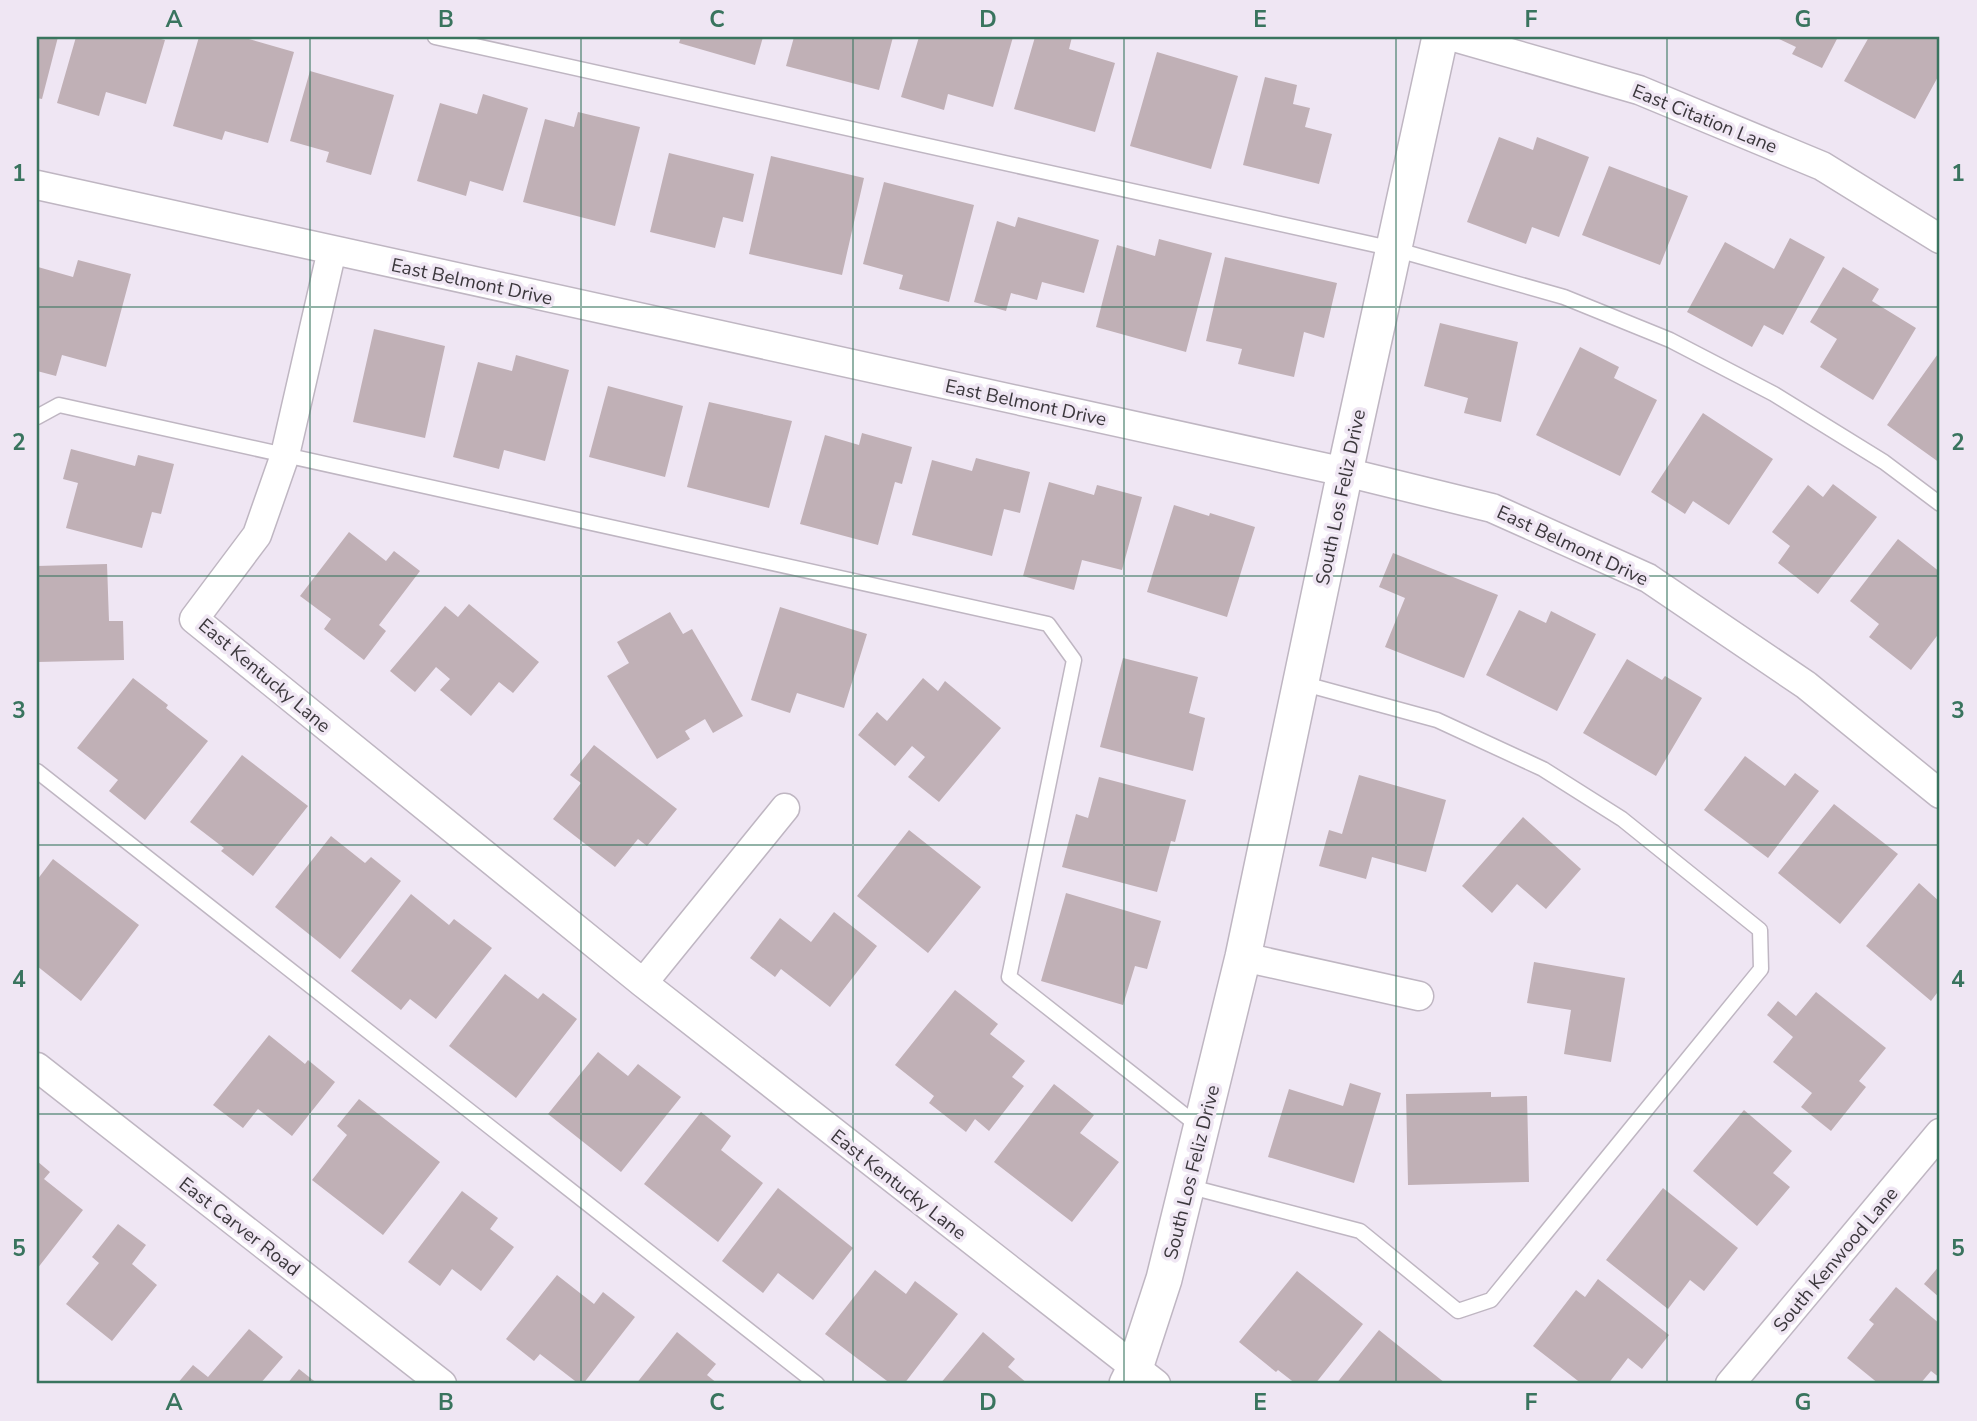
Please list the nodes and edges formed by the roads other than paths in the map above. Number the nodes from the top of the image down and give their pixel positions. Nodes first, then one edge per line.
1 (435, 37) edge
2 (1440, 37) edge
3 (1454, 37) edge
4 (37, 184) edge
5 (1940, 239) edge
6 (1394, 249) junction
7 (332, 250) junction
8 (37, 417) edge
9 (285, 455) junction
10 (1345, 472) junction
11 (1940, 504) edge
12 (1301, 683) junction
13 (37, 771) edge
14 (1940, 794) edge
15 (785, 808) dead end
16 (1243, 957) junction
17 (643, 983) junction
18 (1419, 996) dead end
19 (37, 1067) edge
20 (1201, 1128) junction
21 (1940, 1133) edge
22 (1187, 1186) junction
23 (1139, 1379) edge
24 (442, 1384) edge
25 (817, 1384) edge
26 (1730, 1384) edge

1 - 6 lane
2 - 6 street, South Los Feliz Drive
3 - 5 street, East Citation Lane
4 - 7 street, East Belmont Drive
6 - 10 street, South Los Feliz Drive
6 - 11 lane
7 - 9 street, East Kentucky Lane
7 - 10 street, East Belmont Drive
8 - 9 lane
9 - 17 street, East Kentucky Lane
9 - 20 lane
10 - 12 street, South Los Feliz Drive
10 - 14 street, East Belmont Drive
12 - 16 street, South Los Feliz Drive
12 - 22 lane
13 - 25 lane
15 - 17 street
16 - 18 street
16 - 20 street, South Los Feliz Drive
17 - 23 street, East Kentucky Lane
19 - 24 street, East Carver Road
20 - 22 street, South Los Feliz Drive
21 - 26 street, South Kenwood Lane
22 - 23 street, South Los Feliz Drive

